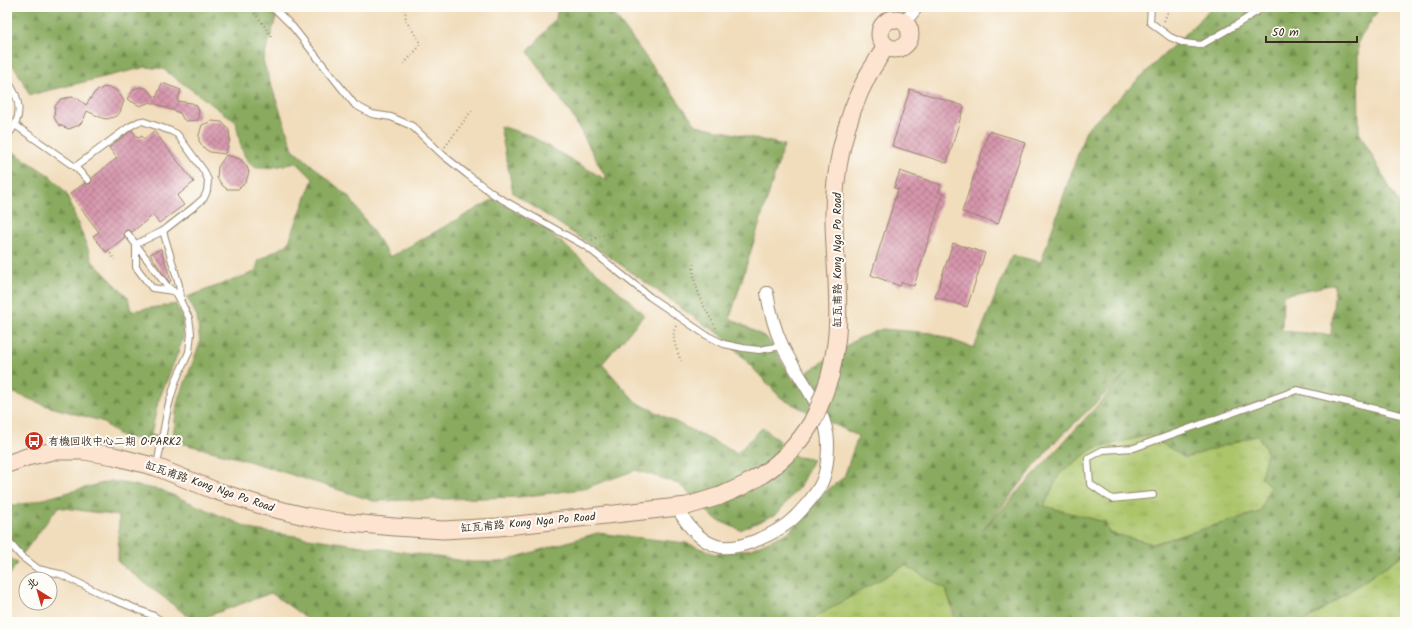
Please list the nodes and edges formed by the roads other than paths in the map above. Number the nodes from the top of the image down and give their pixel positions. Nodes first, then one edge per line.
1 (270, 7) edge
2 (917, 7) edge
3 (1151, 7) edge
4 (1264, 7) edge
5 (905, 22) joint
6 (7, 81) edge
7 (15, 124) junction
8 (7, 136) edge
9 (75, 167) junction
10 (88, 180) dead end
11 (163, 231) junction
12 (128, 234) dead end
13 (136, 244) junction
14 (173, 291) junction
15 (767, 293) dead end
16 (182, 301) junction
17 (782, 346) junction
18 (1405, 416) edge
19 (7, 464) edge
20 (156, 467) junction
21 (1152, 495) dead end
22 (677, 508) junction
23 (7, 540) edge
24 (164, 622) edge

1 - 17 lane
2 - 5 street, 缸瓦甫路 Kong Nga Po Road
3 - 4 lane
5 - 22 street, 缸瓦甫路 Kong Nga Po Road, bridge
6 - 7 lane
7 - 8 lane
7 - 9 lane
9 - 10 lane
9 - 11 lane
11 - 13 lane
11 - 16 lane
12 - 13 lane
13 - 14 lane
13 - 14 lane
14 - 16 lane
15 - 17 street
16 - 20 lane
17 - 22 street
18 - 21 lane
19 - 20 street, 缸瓦甫路 Kong Nga Po Road
20 - 22 street, 缸瓦甫路 Kong Nga Po Road
23 - 24 lane

